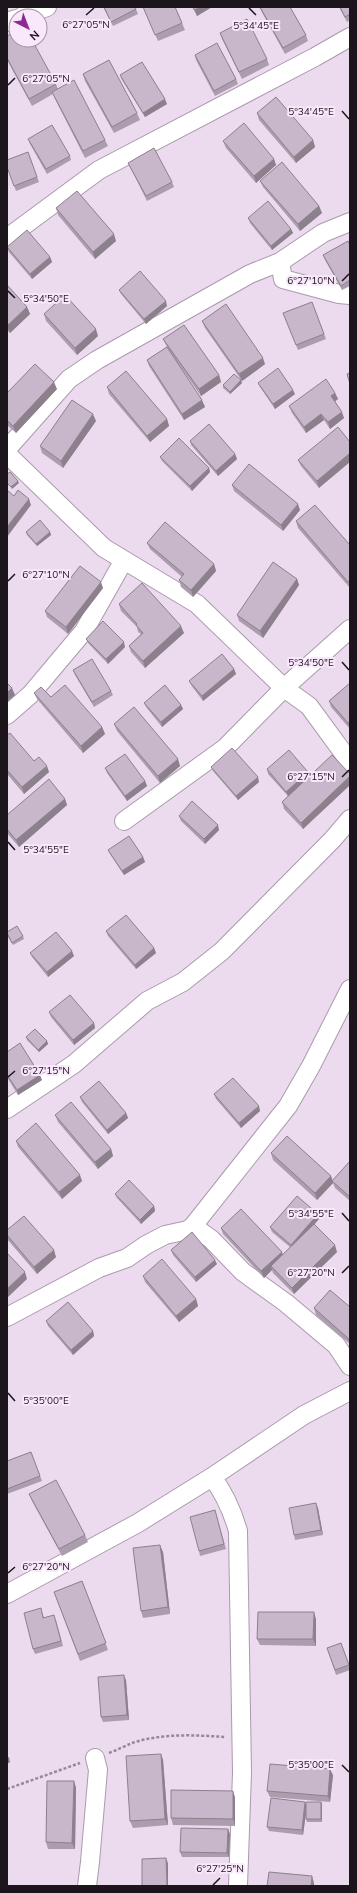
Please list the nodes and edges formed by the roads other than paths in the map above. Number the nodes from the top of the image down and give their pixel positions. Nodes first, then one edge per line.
1 (350, 37) edge
2 (350, 222) edge
3 (7, 238) edge
4 (280, 262) junction
5 (350, 295) edge
6 (7, 449) edge
7 (7, 454) edge
8 (124, 560) junction
9 (350, 629) edge
10 (284, 688) junction
11 (7, 715) edge
12 (350, 762) edge
13 (350, 819) edge
14 (124, 821) dead end
15 (350, 989) edge
16 (7, 1109) edge
17 (193, 1226) junction
18 (7, 1316) edge
19 (350, 1366) edge
20 (350, 1391) edge
21 (212, 1477) junction
22 (7, 1594) edge
23 (95, 1758) road end
24 (86, 1886) edge
25 (238, 1886) edge

1 - 3 street
2 - 4 street
4 - 5 street
4 - 6 street
7 - 8 street
8 - 10 street
8 - 11 street
9 - 10 street
10 - 12 street
10 - 14 street
13 - 16 street
15 - 17 street
17 - 18 street
17 - 19 street
20 - 21 street
21 - 22 street
21 - 25 street
23 - 24 street

